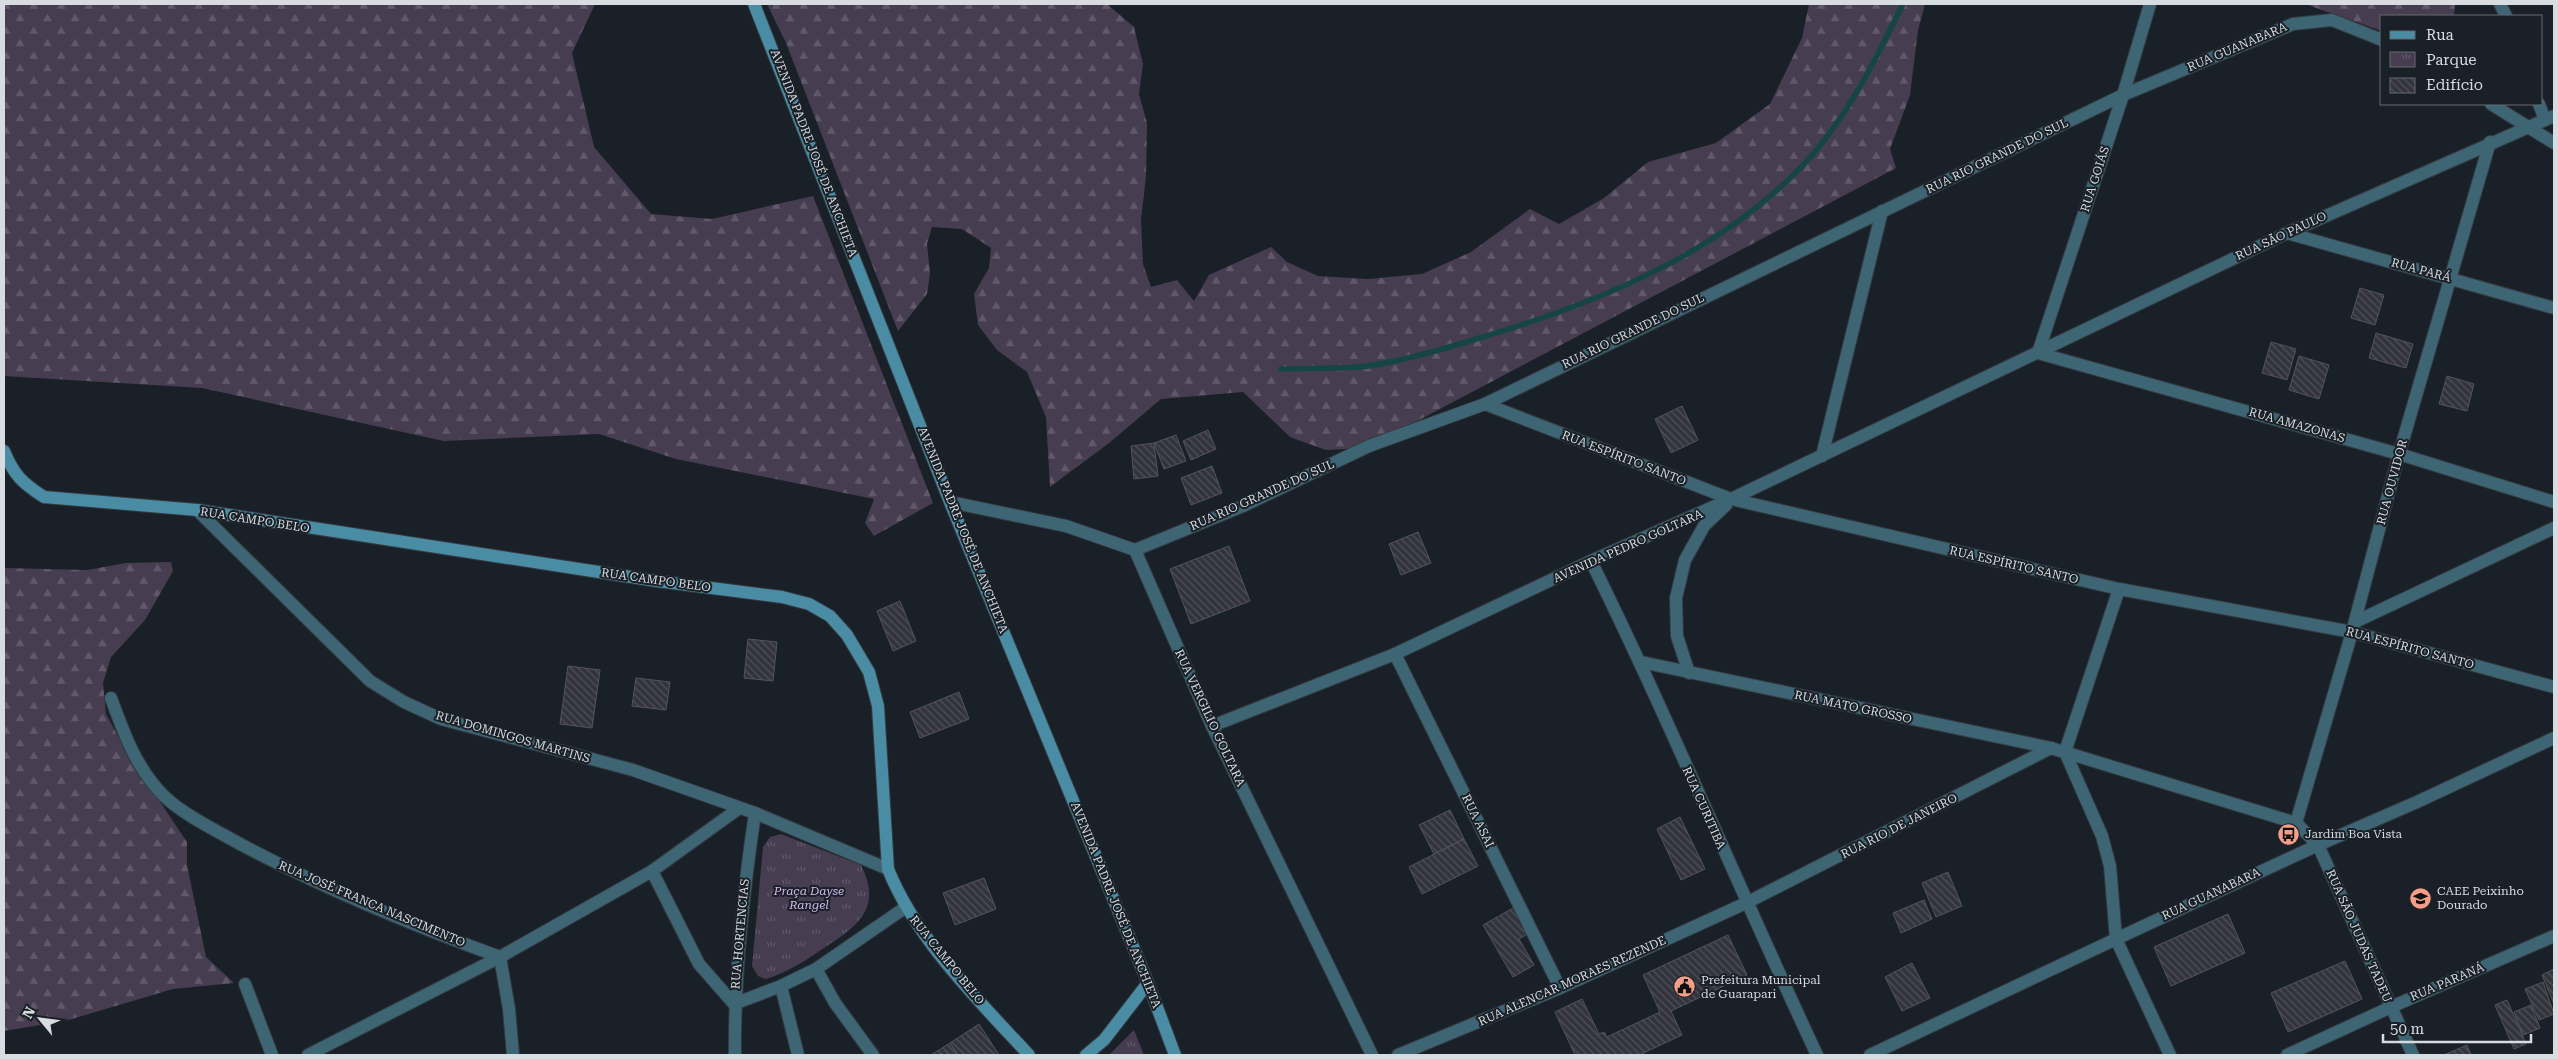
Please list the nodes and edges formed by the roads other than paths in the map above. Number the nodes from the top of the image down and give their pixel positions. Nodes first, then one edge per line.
1 (754, 4) edge
2 (2150, 4) edge
3 (2380, 39) edge
4 (2123, 95) junction
5 (2492, 105) edge
6 (2541, 105) edge
7 (2550, 118) edge
8 (2528, 128) junction
9 (2490, 142) junction
10 (2554, 143) edge
11 (1882, 211) junction
12 (2287, 233) junction
13 (2452, 278) junction
14 (2554, 308) edge
15 (2038, 353) junction
16 (1485, 404) junction
17 (4, 451) edge
18 (2400, 454) junction
19 (1822, 456) junction
20 (1731, 499) junction
21 (950, 502) junction
22 (2554, 502) edge
23 (197, 510) junction
24 (2554, 528) edge
25 (1135, 550) junction
26 (1591, 561) junction
27 (2120, 589) junction
28 (2354, 627) junction
29 (1395, 654) junction
30 (1641, 662) junction
31 (1689, 672) junction
32 (2554, 687) edge
33 (111, 698) dead end
34 (1212, 726) junction
35 (2554, 738) edge
36 (2051, 748) junction
37 (2065, 752) junction
38 (738, 809) junction
39 (755, 813) junction
40 (2296, 823) junction
41 (2318, 845) junction
42 (888, 869) junction
43 (652, 871) junction
44 (1746, 903) junction
45 (906, 907) junction
46 (2554, 936) edge
47 (2116, 939) junction
48 (500, 957) junction
49 (816, 969) junction
50 (1148, 983) junction
51 (246, 984) dead end
52 (780, 986) junction
53 (1560, 988) junction
54 (734, 1004) junction
55 (2391, 1007) junction
56 (272, 1055) edge
57 (308, 1055) edge
58 (513, 1055) edge
59 (734, 1055) edge
60 (798, 1055) edge
61 (873, 1055) edge
62 (1029, 1055) edge
63 (1086, 1055) edge
64 (1175, 1055) edge
65 (1372, 1055) edge
66 (1398, 1055) edge
67 (1817, 1055) edge
68 (1870, 1055) edge
69 (2170, 1055) edge
70 (2287, 1055) edge
71 (2413, 1055) edge

1 - 21 street, AVENIDA PADRE JOSÉ DE ANCHIETA
2 - 4 street, RUA GOIÁS
3 - 4 street, RUA GUANABARA
4 - 11 street, RUA RIO GRANDE DO SUL
4 - 15 street, RUA GOIÁS
5 - 8 street
6 - 7 street
7 - 8 street, RUA SÃO PAULO
8 - 9 street, RUA SÃO PAULO
8 - 10 street
9 - 12 street, RUA SÃO PAULO
9 - 13 street, RUA OUVIDOR
11 - 16 street, RUA RIO GRANDE DO SUL
11 - 19 street
12 - 13 street, RUA PARÁ
12 - 15 street, RUA SÃO PAULO
13 - 14 street, RUA PARÁ
13 - 18 street, RUA OUVIDOR
15 - 18 street, RUA AMAZONAS
15 - 19 street, AVENIDA PEDRO GOLTARA
16 - 20 street, RUA ESPÍRITO SANTO
16 - 25 street, RUA RIO GRANDE DO SUL
17 - 23 street, RUA CAMPO BELO
18 - 22 street, RUA AMAZONAS
18 - 28 street, RUA OUVIDOR
19 - 20 street, AVENIDA PEDRO GOLTARA
20 - 26 street, AVENIDA PEDRO GOLTARA
20 - 27 street, RUA ESPÍRITO SANTO
20 - 31 street
21 - 25 street
21 - 50 street, AVENIDA PADRE JOSÉ DE ANCHIETA
23 - 38 street, RUA DOMINGOS MARTINS
23 - 42 street, RUA CAMPO BELO
24 - 28 street
25 - 34 street, RUA VERGILIO GOLTARA
26 - 29 street, AVENIDA PEDRO GOLTARA
26 - 30 street, RUA CURITIBA
27 - 28 street, RUA ESPÍRITO SANTO
27 - 37 street
28 - 32 street, RUA ESPÍRITO SANTO
28 - 40 street, RUA OUVIDOR
29 - 34 street, AVENIDA PEDRO GOLTARA
29 - 53 street, RUA ASAI
30 - 31 street, RUA MATO GROSSO
30 - 44 street, RUA CURITIBA
31 - 36 street, RUA MATO GROSSO
33 - 48 street, RUA JOSÉ FRANCA NASCIMENTO
34 - 65 street, RUA VERGILIO GOLTARA
35 - 41 street, RUA GUANABARA
36 - 37 street, RUA MATO GROSSO
36 - 44 street, RUA RIO DE JANEIRO
37 - 40 street
37 - 47 street
38 - 39 street, RUA DOMINGOS MARTINS
38 - 43 street
39 - 42 street, RUA DOMINGOS MARTINS
39 - 54 street, RUA HORTENCIAS
40 - 41 street
41 - 47 street, RUA GUANABARA
41 - 55 street, RUA SÃO JUDAS TADEU
42 - 45 street, RUA CAMPO BELO
43 - 48 street
43 - 54 street
44 - 53 street, RUA ALENCAR MORAES REZENDE
44 - 67 street, RUA CURITIBA
45 - 49 street
45 - 62 street, RUA CAMPO BELO
46 - 55 street, RUA PARANÁ
47 - 68 street, RUA GUANABARA
47 - 69 street
48 - 57 street
48 - 58 street
49 - 52 street
49 - 61 street
50 - 63 street
50 - 64 street, AVENIDA PADRE JOSÉ DE ANCHIETA
51 - 56 street
52 - 54 street
52 - 60 street
53 - 66 street, RUA ALENCAR MORAES REZENDE
54 - 59 street, RUA HORTENCIAS
55 - 70 street, RUA PARANÁ
55 - 71 street, RUA SÃO JUDAS TADEU

